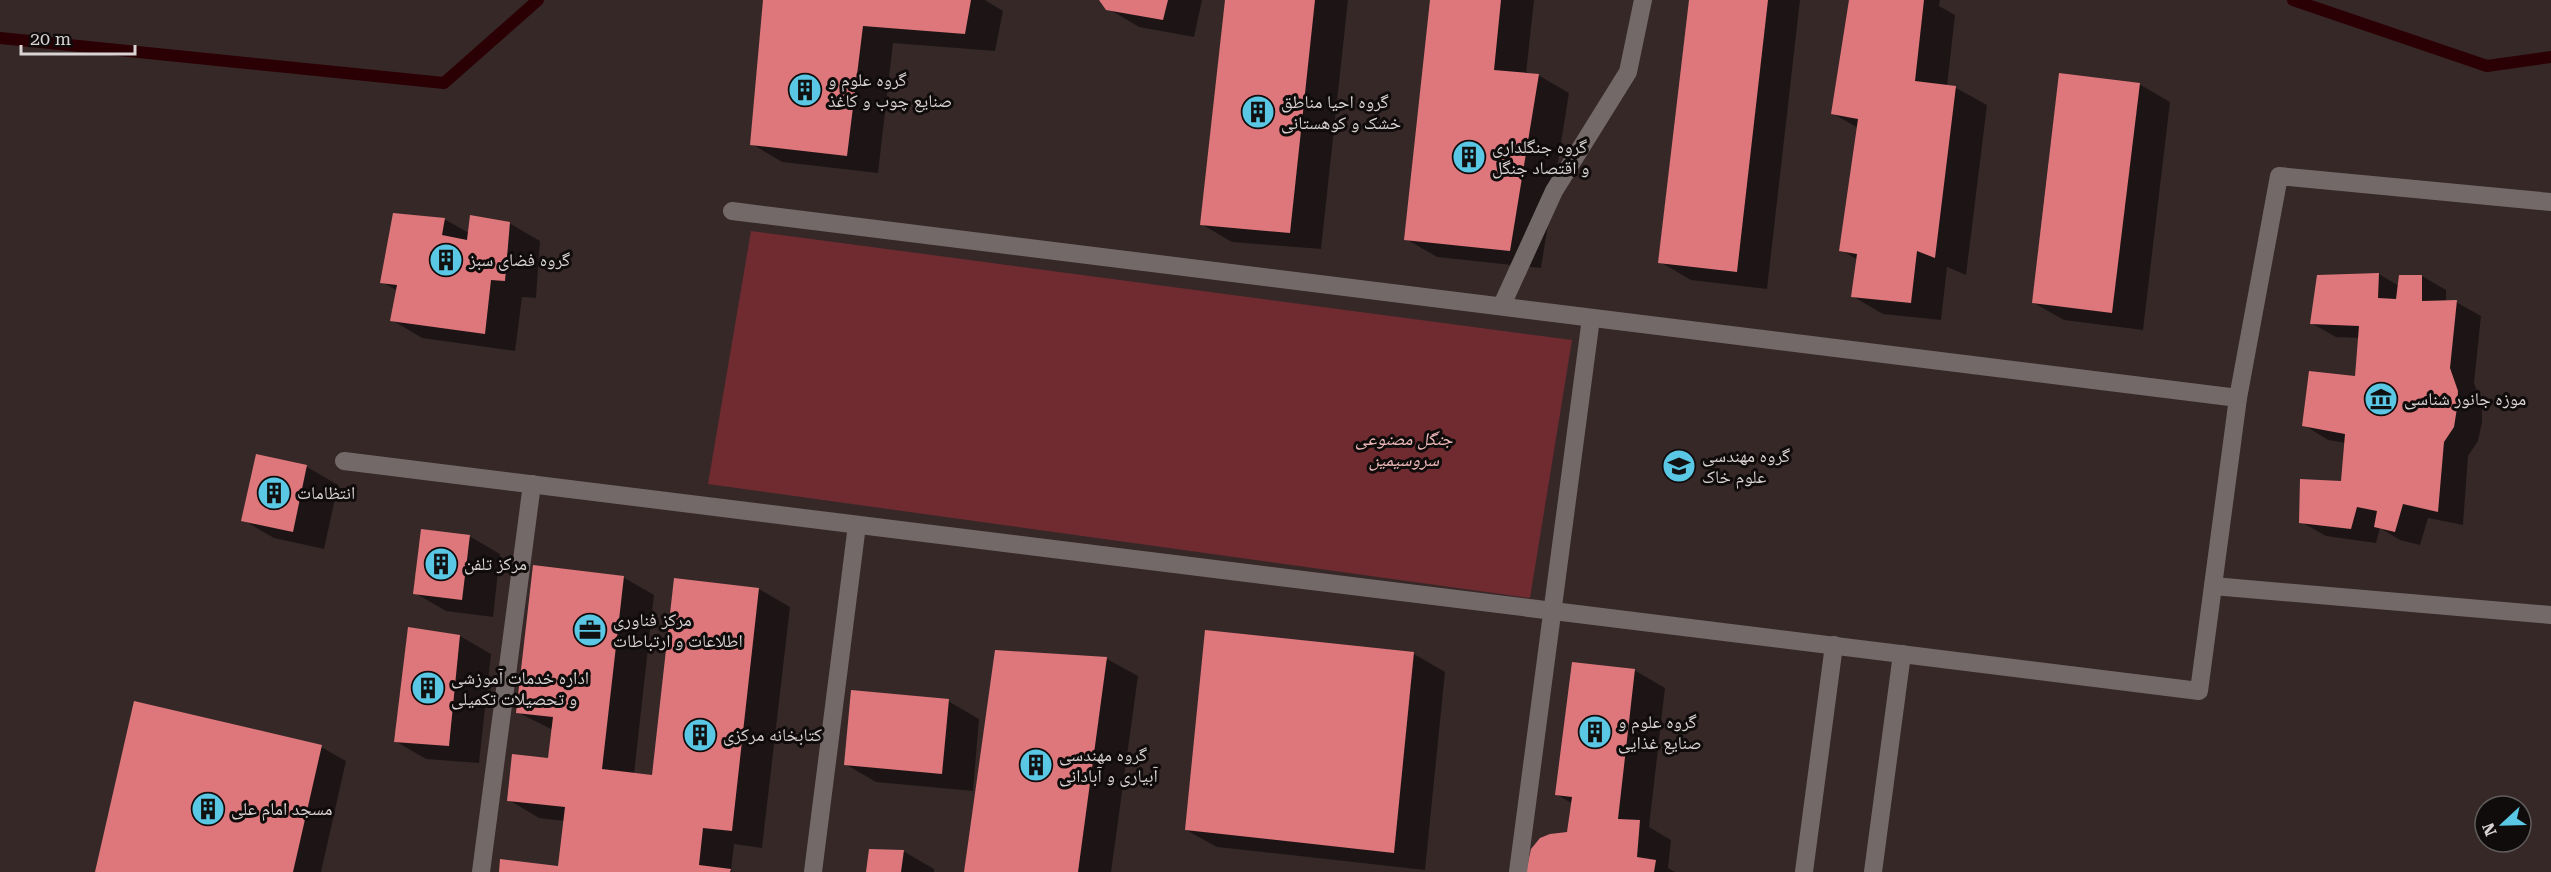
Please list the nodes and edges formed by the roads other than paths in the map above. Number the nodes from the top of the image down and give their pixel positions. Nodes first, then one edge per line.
1 (1643, 0) edge
2 (2551, 202) edge
3 (732, 211) dead end
4 (1502, 305) junction
5 (1591, 318) junction
6 (2238, 398) junction
7 (344, 461) dead end
8 (532, 483) junction
9 (857, 525) junction
10 (2213, 586) junction
11 (1554, 611) junction
12 (2551, 615) edge
13 (1834, 645) junction
14 (1902, 654) junction
15 (481, 872) edge
16 (813, 872) edge
17 (1518, 872) edge
18 (1804, 872) edge
19 (1873, 872) edge

1 - 4 street
2 - 6 street
3 - 4 street
4 - 5 street
5 - 6 street
5 - 11 street
6 - 10 street
7 - 8 street
8 - 9 street
8 - 15 street
9 - 11 street
9 - 16 street
10 - 12 street
10 - 14 street
11 - 13 street
11 - 17 street
13 - 14 street
13 - 18 street
14 - 19 street

